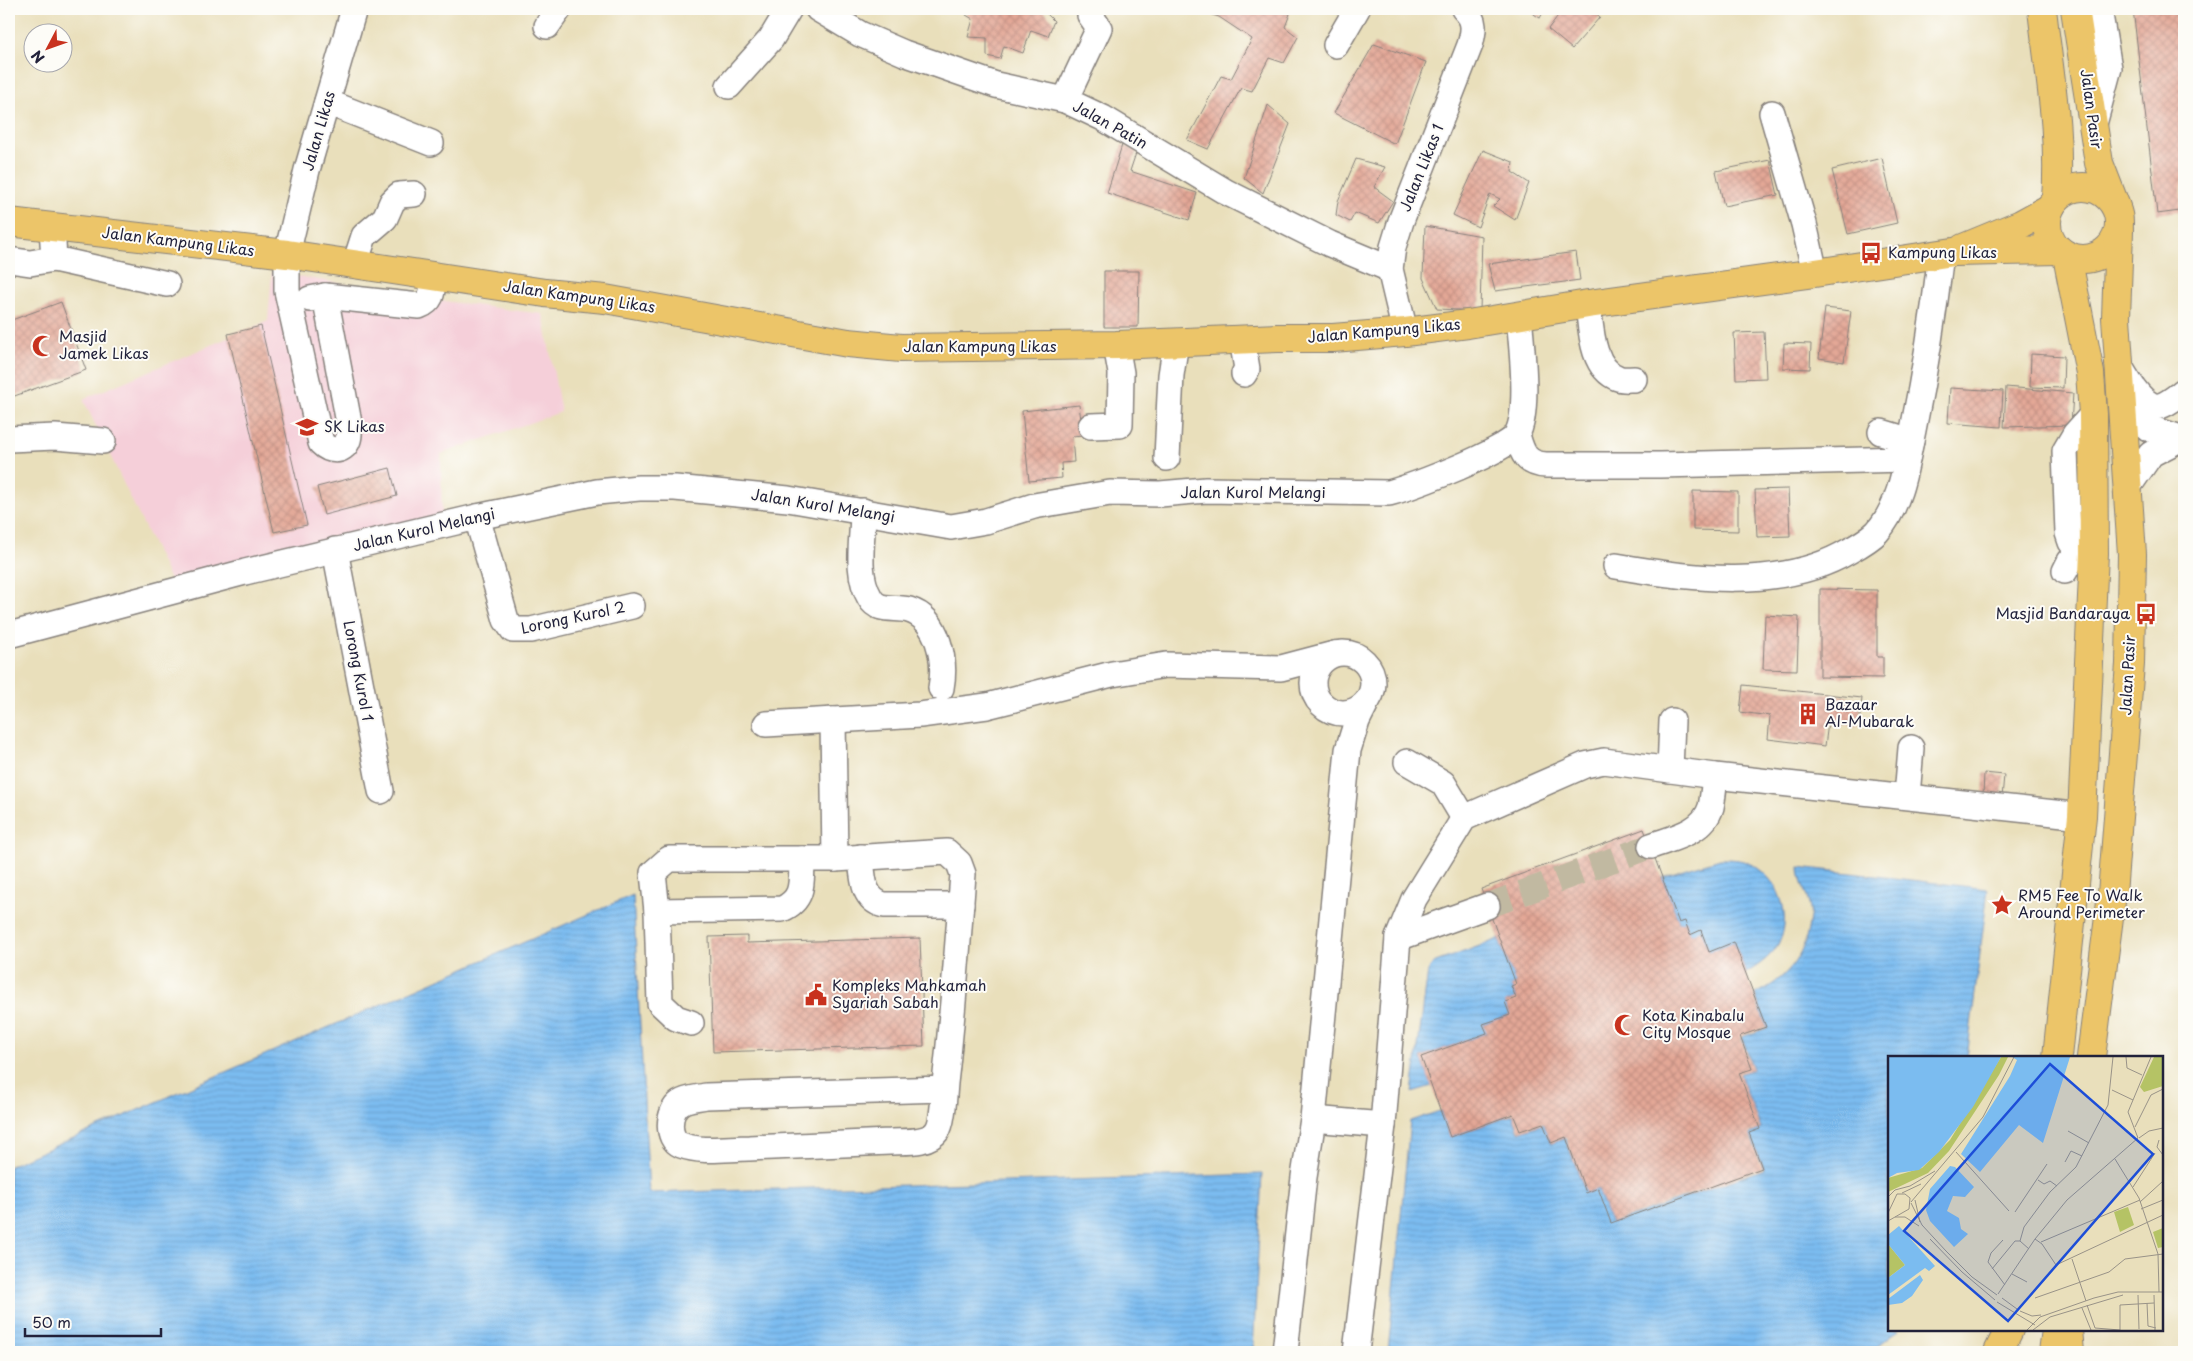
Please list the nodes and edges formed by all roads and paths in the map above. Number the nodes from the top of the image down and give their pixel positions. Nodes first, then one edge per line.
1 (354, 9) edge
2 (789, 9) edge
3 (818, 9) edge
4 (1357, 9) edge
5 (1464, 9) edge
6 (2042, 9) edge
7 (2075, 9) edge
8 (2099, 9) edge
9 (1090, 15) dead end
10 (1336, 45) dead end
11 (729, 86) dead end
12 (1065, 100) junction
13 (327, 102) junction
14 (1772, 113) dead end
15 (2093, 129) junction
16 (431, 143) dead end
17 (414, 194) dead end
18 (2053, 203) junction
19 (2117, 219) junction
20 (9, 222) edge
21 (52, 227) junction
22 (1947, 253) junction
23 (2063, 253) junction
24 (287, 254) junction
25 (54, 259) junction
26 (9, 260) edge
27 (354, 264) junction
28 (1390, 269) junction
29 (1815, 273) junction
30 (433, 276) junction
31 (167, 284) dead end
32 (325, 296) junction
33 (289, 302) junction
34 (1588, 304) junction
35 (1519, 315) junction
36 (1405, 332) junction
37 (1242, 340) junction
38 (1176, 342) junction
39 (1116, 345) junction
40 (2119, 366) junction
41 (1244, 374) dead end
42 (1634, 379) dead end
43 (2184, 390) edge
44 (2122, 402) junction
45 (1091, 426) dead end
46 (1881, 432) dead end
47 (1517, 435) junction
48 (9, 439) edge
49 (2182, 439) edge
50 (103, 442) dead end
51 (1909, 450) junction
52 (1167, 458) dead end
53 (2128, 487) junction
54 (863, 511) junction
55 (478, 516) junction
56 (335, 550) junction
57 (1616, 566) dead end
58 (632, 606) dead end
59 (9, 635) edge
60 (1334, 654) junction
61 (1281, 668) junction
62 (941, 688) dead end
63 (1321, 702) junction
64 (1365, 705) junction
65 (833, 720) junction
66 (1672, 720) dead end
67 (766, 724) dead end
68 (1911, 748) dead end
69 (1348, 750) junction
70 (1407, 762) dead end
71 (1670, 770) junction
72 (1715, 776) junction
73 (381, 791) dead end
74 (1907, 796) junction
75 (2082, 816) junction
76 (1464, 818) junction
77 (1651, 846) tunnel mouth
78 (861, 857) junction
79 (802, 859) junction
80 (835, 859) junction
81 (960, 905) junction
82 (1487, 906) tunnel mouth
83 (657, 911) junction
84 (1398, 938) junction
85 (692, 1023) dead end
86 (2057, 1056) edge
87 (2091, 1056) edge
88 (944, 1089) junction
89 (1313, 1119) junction
90 (1383, 1125) junction
91 (2008, 1331) edge
92 (2020, 1331) edge
93 (2056, 1331) edge
94 (2068, 1331) edge
95 (1285, 1352) edge
96 (1356, 1352) edge
97 (1998, 1352) edge
98 (2013, 1352) edge
99 (2052, 1352) edge
100 (2070, 1352) edge

1 - 13 street, Jalan Likas
2 - 11 street
3 - 12 street, Jalan Patin
4 - 10 street
5 - 28 street, Jalan Likas 1
6 - 18 main road
7 - 15 main road, Jalan Pasir
8 - 15 street
9 - 12 street
12 - 28 street, Jalan Patin
13 - 16 street
13 - 24 street, Jalan Likas
14 - 29 street
15 - 19 main road, Jalan Pasir
17 - 27 street
18 - 19 main road
18 - 22 main road, Jalan Kampung Likas
18 - 23 main road
19 - 23 main road
19 - 40 main road, Jalan Pasir
20 - 21 main road, Jalan Kampung Likas
21 - 24 main road, Jalan Kampung Likas
21 - 25 street
22 - 23 main road, Jalan Kampung Likas
22 - 29 main road, Jalan Kampung Likas
22 - 51 street
23 - 75 main road
24 - 27 main road, Jalan Kampung Likas
24 - 33 street, Jalan Likas
25 - 26 street
25 - 31 street
27 - 30 main road, Jalan Kampung Likas
28 - 36 street, Jalan Likas 1
29 - 34 main road, Jalan Kampung Likas
30 - 32 street
30 - 39 main road, Jalan Kampung Likas
32 - 33 street
32 - 33 street, Jalan Likas
34 - 35 main road, Jalan Kampung Likas
34 - 42 street
35 - 36 main road, Jalan Kampung Likas
35 - 47 street
36 - 37 main road, Jalan Kampung Likas
37 - 38 main road, Jalan Kampung Likas
37 - 41 street
38 - 39 main road, Jalan Kampung Likas
38 - 52 street
39 - 45 street
40 - 43 street
40 - 44 main road, Jalan Pasir
44 - 49 street
44 - 53 main road, Jalan Pasir
46 - 51 street
47 - 51 street
47 - 54 street, Jalan Kurol Melangi
48 - 50 street
49 - 53 street
51 - 57 street
53 - 87 main road, Jalan Pasir
54 - 55 street, Jalan Kurol Melangi
54 - 62 street
55 - 56 street, Jalan Kurol Melangi
55 - 58 street, Lorong Kurol 2
56 - 59 street, Jalan Kurol Melangi
56 - 73 street, Lorong Kurol 1
60 - 61 street
60 - 63 street
60 - 64 street
61 - 63 street
61 - 65 street
63 - 64 street
63 - 69 street
64 - 69 street
65 - 67 street
65 - 80 street
66 - 71 street
68 - 74 street
69 - 89 street
70 - 76 street
71 - 72 street
71 - 76 street
72 - 74 street
72 - 77 street
74 - 75 street
75 - 86 main road
76 - 84 street
78 - 80 street
78 - 81 street
78 - 81 street
79 - 80 street
79 - 83 street
79 - 83 street
81 - 88 street
82 - 84 street
83 - 85 street
84 - 90 street
88 - 88 street
89 - 90 street
89 - 95 street
90 - 96 street
91 - 97 main road
92 - 98 main road
93 - 99 main road
94 - 100 main road

